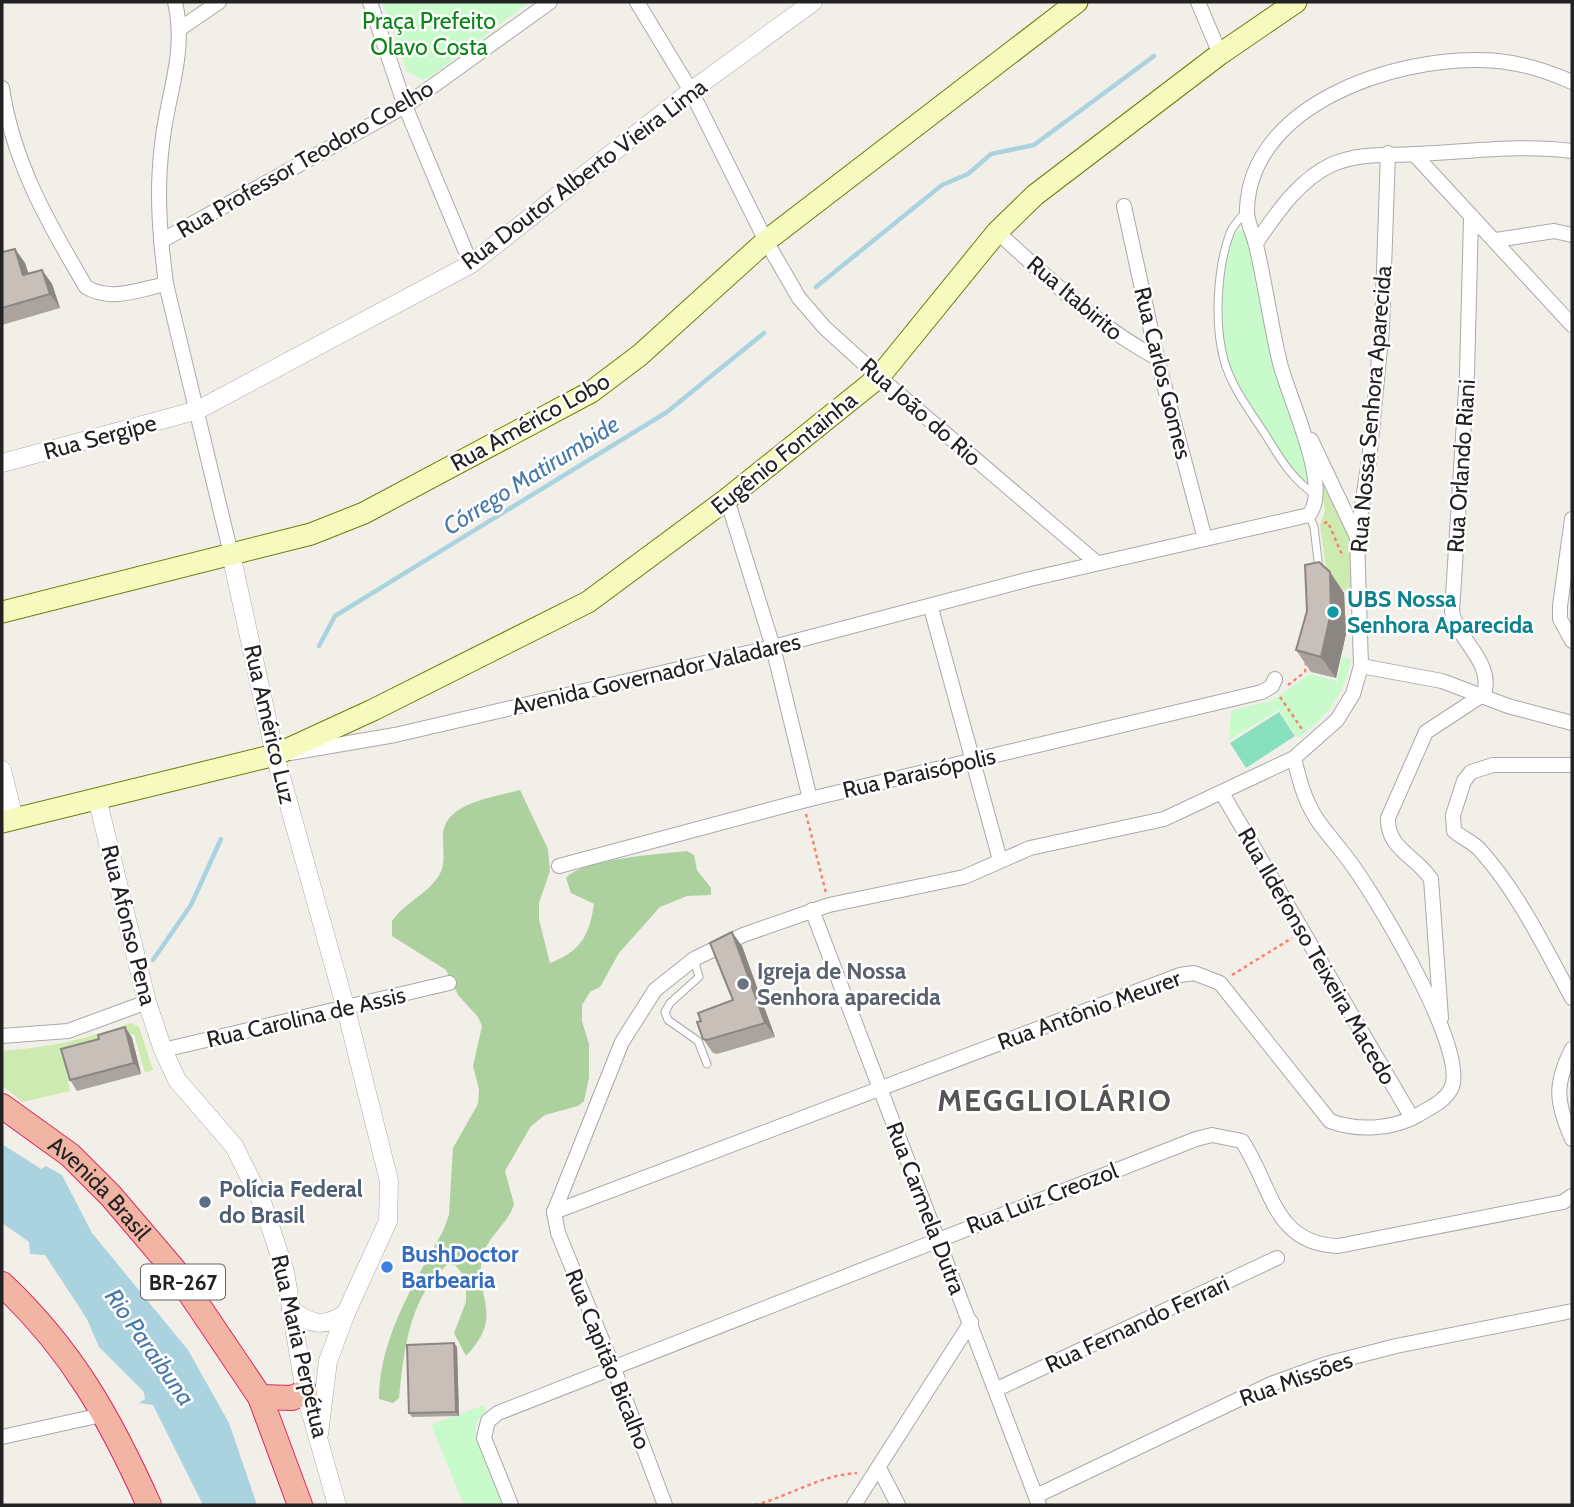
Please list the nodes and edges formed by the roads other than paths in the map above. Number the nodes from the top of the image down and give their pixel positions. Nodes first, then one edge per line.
1 (175, 2) edge
2 (219, 2) edge
3 (370, 2) edge
4 (550, 2) edge
5 (637, 2) edge
6 (813, 2) edge
7 (1077, 2) edge
8 (1198, 2) edge
9 (1296, 2) edge
10 (181, 28) junction
11 (1220, 54) junction
12 (1572, 82) edge
13 (2, 88) edge
14 (691, 91) junction
15 (405, 106) junction
16 (1572, 151) edge
17 (1388, 153) junction
18 (1414, 155) junction
19 (1124, 206) dead end
20 (1246, 211) junction
21 (1471, 219) junction
22 (997, 232) junction
23 (1572, 235) edge
24 (1496, 240) junction
25 (161, 241) junction
26 (765, 241) junction
27 (1256, 243) junction
28 (471, 264) junction
29 (166, 284) junction
30 (1572, 325) edge
31 (1157, 358) junction
32 (879, 377) junction
33 (198, 410) junction
34 (1302, 420) junction
35 (2, 463) edge
36 (1317, 495) junction
37 (727, 499) junction
38 (1572, 519) edge
39 (1312, 521) junction
40 (1357, 537) junction
41 (1205, 539) junction
42 (231, 554) junction
43 (1097, 564) junction
44 (1321, 580) edge
45 (931, 608) junction
46 (2, 612) edge
47 (1572, 641) edge
48 (773, 647) junction
49 (1361, 666) junction
50 (1280, 686) road end
51 (1484, 694) junction
52 (1572, 723) edge
53 (275, 755) junction
54 (1294, 758) junction
55 (971, 761) junction
56 (1572, 765) edge
57 (2, 771) edge
58 (1222, 793) junction
59 (97, 798) junction
60 (807, 800) junction
61 (8, 820) edge
62 (1000, 860) junction
63 (559, 866) dead end
64 (813, 910) junction
65 (694, 959) junction
66 (449, 983) dead end
67 (1572, 998) edge
68 (147, 1002) junction
69 (346, 1009) junction
70 (1441, 1023) junction
71 (2, 1036) edge
72 (1572, 1049) edge
73 (163, 1050) junction
74 (707, 1064) dead end
75 (880, 1088) junction
76 (2, 1106) edge
77 (1412, 1118) junction
78 (1572, 1139) edge
79 (1572, 1196) edge
80 (554, 1212) junction
81 (939, 1238) junction
82 (1277, 1258) dead end
83 (2, 1284) edge
84 (291, 1310) junction
85 (1572, 1311) edge
86 (346, 1313) junction
87 (971, 1322) junction
88 (300, 1361) junction
89 (328, 1361) junction
90 (614, 1369) junction
91 (997, 1389) junction
92 (306, 1392) junction
93 (260, 1397) junction
94 (106, 1414) junction
95 (319, 1434) junction
96 (2, 1437) edge
97 (878, 1470) junction
98 (1038, 1501) edge
99 (149, 1505) edge
100 (300, 1505) edge
101 (337, 1505) edge
102 (512, 1505) edge
103 (665, 1505) edge
104 (854, 1505) edge
105 (898, 1505) edge

1 - 10 street, Rua Américo Luz
2 - 10 street
3 - 15 street
4 - 15 street, Rua Professor Teodoro Coelho
5 - 14 street, Rua João do Rio
6 - 14 street, Rua Doutor Alberto Vieira Lima
7 - 26 main road, Rua Américo Lobo
8 - 11 street
9 - 11 main road, Eugênio Fontainha
10 - 25 street, Rua Américo Luz
11 - 22 main road, Eugênio Fontainha
12 - 20 street
13 - 29 street
14 - 26 street, Rua João do Rio
14 - 28 street, Rua Doutor Alberto Vieira Lima
15 - 25 street, Rua Professor Teodoro Coelho
15 - 28 street
16 - 18 street
17 - 18 street
17 - 27 street
17 - 40 street, Rua Nossa Senhora Aparecida
18 - 21 street
19 - 31 street, Rua Carlos Gomes
20 - 27 street
20 - 36 lane
21 - 24 street
21 - 51 street, Rua Orlando Riani
22 - 31 street, Rua Itabirito
22 - 32 main road, Eugênio Fontainha
23 - 24 street
24 - 30 street
25 - 29 street, Rua Américo Luz
26 - 32 street, Rua João do Rio
26 - 42 main road, Rua Américo Lobo
27 - 34 street
28 - 33 street, Rua Doutor Alberto Vieira Lima
29 - 33 street, Rua Américo Luz
31 - 41 street, Rua Carlos Gomes
32 - 37 main road, Eugênio Fontainha
32 - 43 street, Rua João do Rio
33 - 35 street, Rua Sergipe
33 - 42 street, Rua Américo Luz
34 - 36 street
34 - 40 street
36 - 39 street
37 - 48 street
37 - 53 main road, Eugênio Fontainha
38 - 47 street
39 - 41 street, Avenida Governador Valadares
39 - 44 lane
40 - 49 street, Rua Nossa Senhora Aparecida
41 - 43 street, Avenida Governador Valadares
42 - 46 main road, Rua Américo Lobo
42 - 53 street, Rua Américo Luz
43 - 45 street, Avenida Governador Valadares
45 - 48 street, Avenida Governador Valadares
45 - 55 street
48 - 53 street, Avenida Governador Valadares
48 - 60 street
49 - 51 street
49 - 54 street, Rua Nossa Senhora Aparecida
50 - 55 street, Rua Paraisópolis
51 - 52 street
51 - 70 street
53 - 59 main road, Avenida Governador Valadares
53 - 69 street, Rua Américo Luz
54 - 58 street, Rua Nossa Senhora Aparecida
54 - 70 street
55 - 60 street, Rua Paraisópolis
55 - 62 street
56 - 67 street
57 - 61 street
58 - 62 street, Rua Nossa Senhora Aparecida
58 - 77 street, Rua Ildefonso Teixeira Macedo
59 - 61 main road, Avenida Governador Valadares
59 - 68 street, Rua Afonso Pena
60 - 63 street, Rua Paraisópolis
62 - 64 street, Rua Nossa Senhora Aparecida
64 - 65 street, Rua Nossa Senhora Aparecida
64 - 75 street, Rua Carmela Dutra
65 - 74 lane
65 - 80 street, Rua Nossa Senhora Aparecida
66 - 69 street, Rua Carolina de Assis
68 - 71 street
68 - 73 street, Rua Afonso Pena
69 - 73 street, Rua Carolina de Assis
69 - 86 street, Rua Américo Luz
70 - 77 street
72 - 78 street
73 - 84 street, Rua Maria Perpétua
75 - 77 street, Rua Antônio Meurer
75 - 80 street, Rua Antônio Meurer
75 - 81 street, Rua Carmela Dutra
76 - 93 highway, Avenida Brasil / BR-267
79 - 81 street, Rua Luiz Creozol
80 - 90 street, Rua Capitão Bicalho
81 - 87 street, Rua Carmela Dutra
81 - 90 street, Rua Luiz Creozol
82 - 91 street, Rua Fernando Ferrari
83 - 94 highway
84 - 86 street
84 - 88 street, Rua Maria Perpétua
85 - 98 street, Rua Missões
86 - 89 street, Rua Américo Luz
87 - 91 street, Rua Carmela Dutra
87 - 97 street
88 - 89 street
88 - 92 street, Rua Maria Perpétua
89 - 95 street, Rua Américo Luz
90 - 102 street, Rua Luiz Creozol
90 - 103 street, Rua Capitão Bicalho
91 - 98 street, Rua Carmela Dutra
92 - 93 highway
92 - 95 street, Rua Maria Perpétua
93 - 100 highway, Avenida Brasil / BR-267
94 - 96 street
94 - 99 highway
95 - 101 street, Rua Maria Perpétua
97 - 104 street
97 - 105 street

